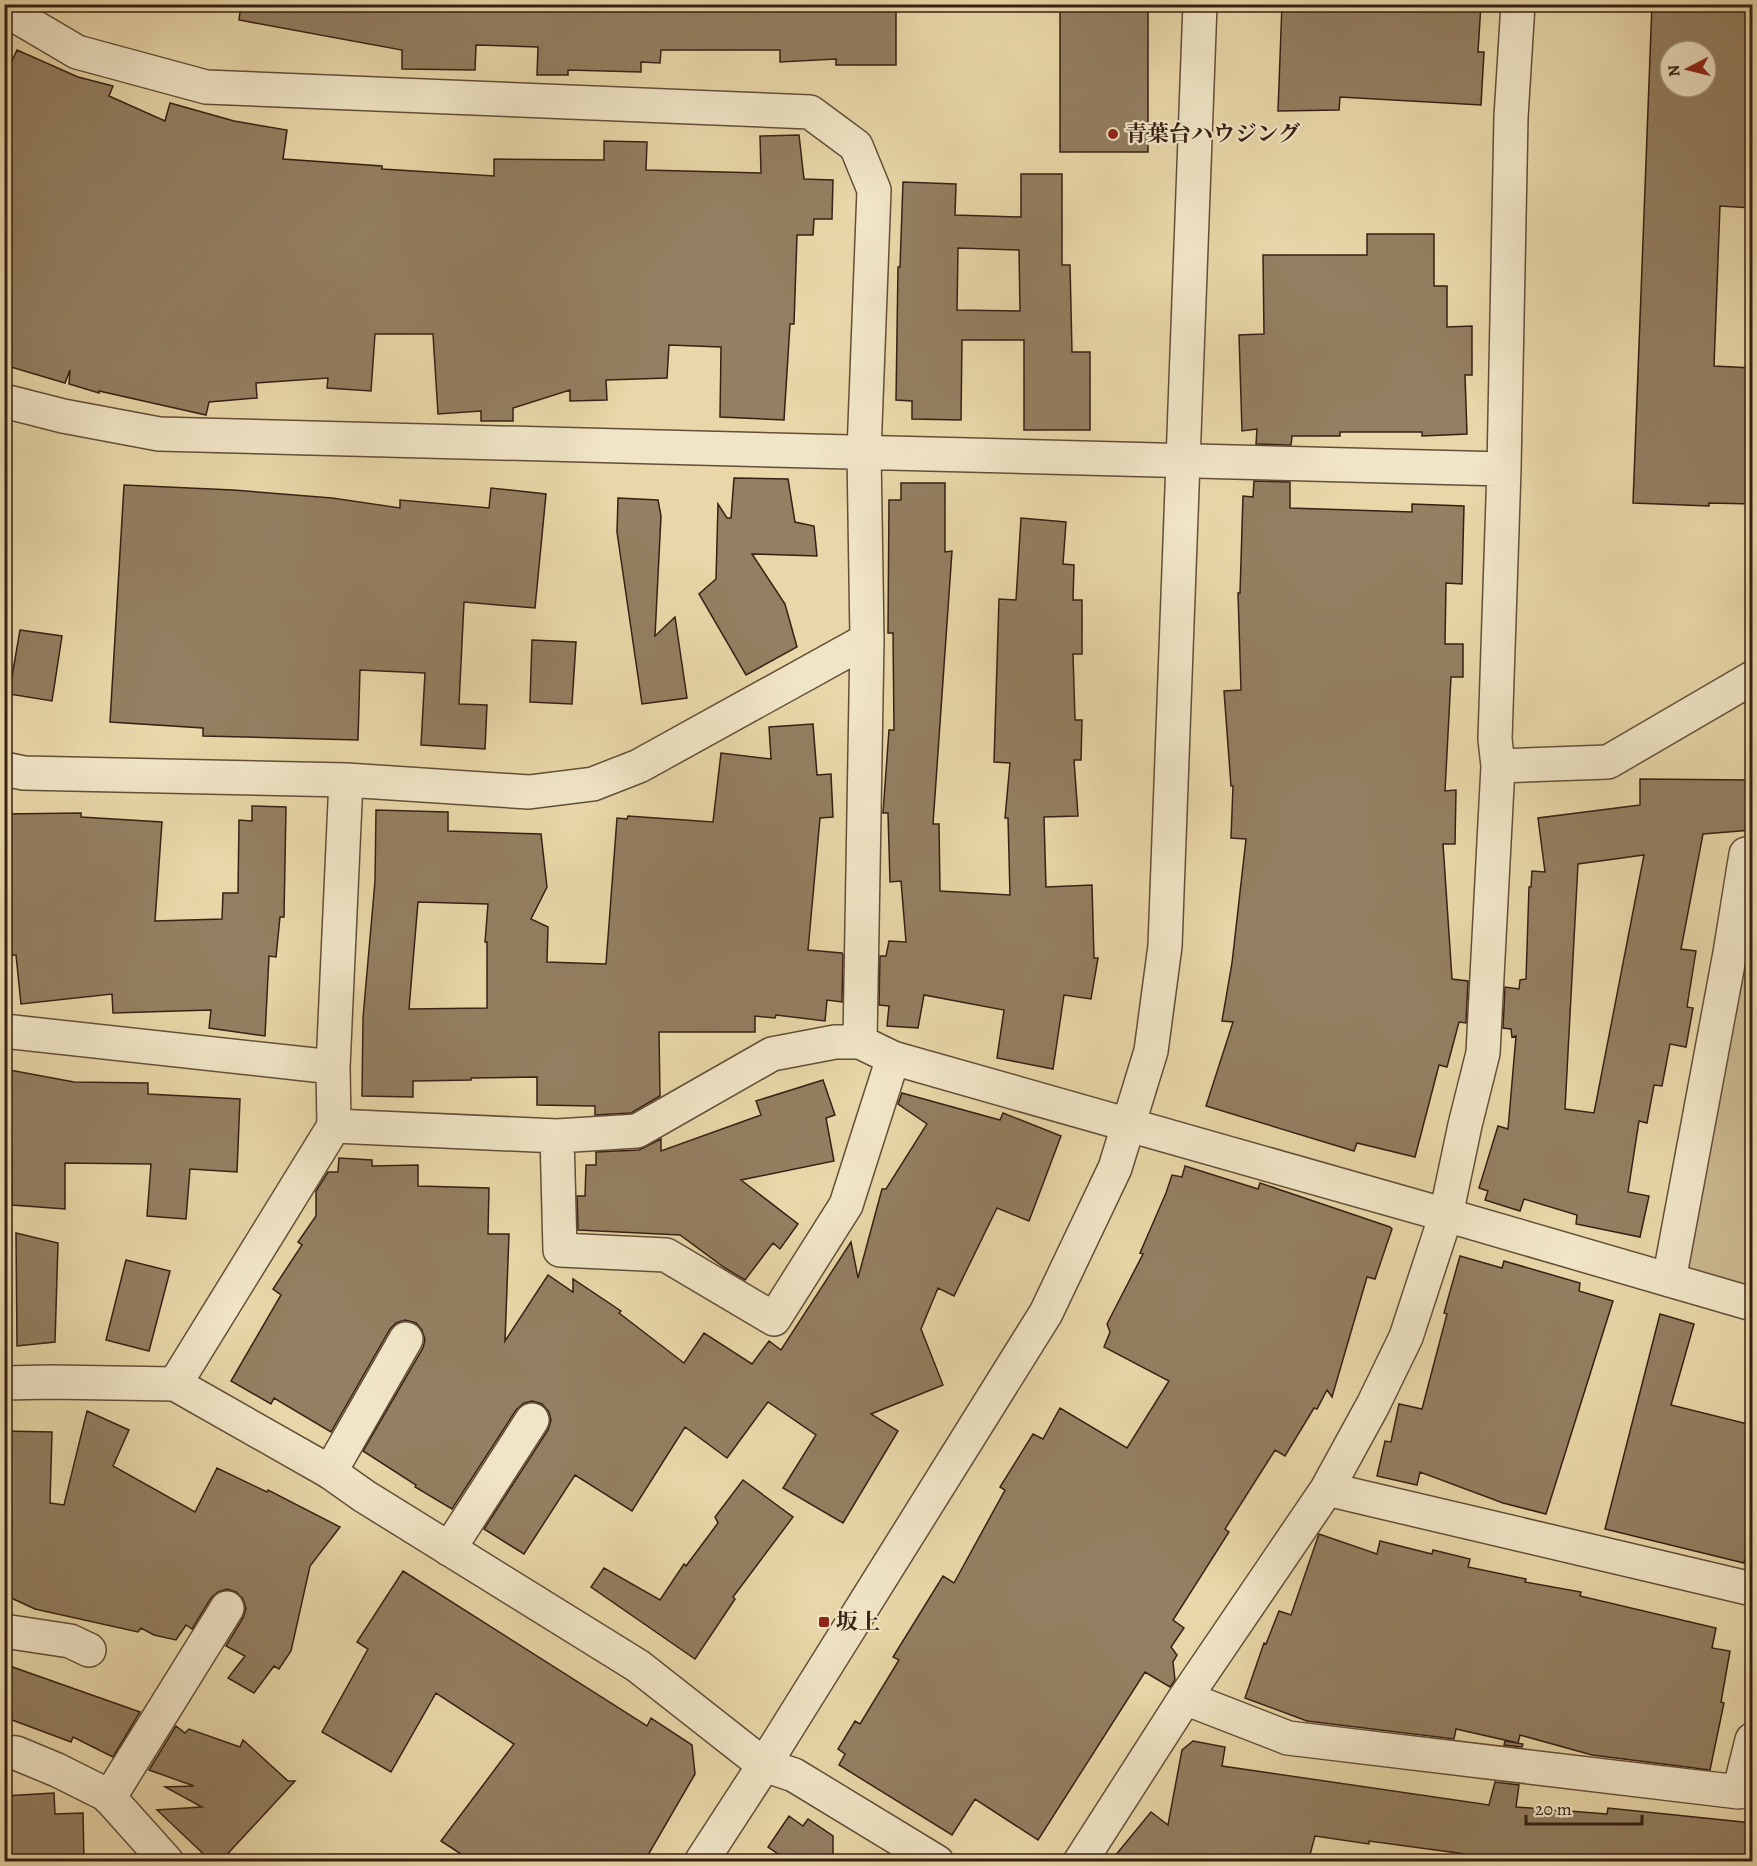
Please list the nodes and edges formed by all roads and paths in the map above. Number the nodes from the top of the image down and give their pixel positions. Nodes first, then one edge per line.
1 (1200, 4) edge
2 (1518, 4) edge
3 (4, 9) edge
4 (4, 401) edge
5 (864, 452) junction
6 (1183, 460) junction
7 (1504, 469) junction
8 (867, 640) junction
9 (1752, 678) edge
10 (1498, 766) junction
11 (4, 769) edge
12 (346, 780) junction
13 (1752, 853) edge
14 (4, 1031) edge
15 (860, 1041) junction
16 (893, 1058) junction
17 (333, 1067) junction
18 (1128, 1125) junction
19 (334, 1126) junction
20 (557, 1137) junction
21 (1446, 1215) junction
22 (1669, 1280) junction
23 (1752, 1304) edge
24 (406, 1339) dead end
25 (4, 1383) edge
26 (175, 1384) junction
27 (532, 1420) dead end
28 (330, 1472) junction
29 (1327, 1489) junction
30 (449, 1549) junction
31 (1752, 1589) edge
32 (227, 1608) dead end
33 (4, 1631) edge
34 (89, 1650) dead end
35 (1185, 1698) junction
36 (1752, 1740) edge
37 (4, 1752) edge
38 (764, 1765) junction
39 (109, 1798) junction
40 (167, 1862) edge
41 (701, 1862) edge
42 (937, 1862) edge
43 (1080, 1862) edge

1 - 6 street
2 - 7 street
3 - 5 street
4 - 5 street
5 - 6 street
5 - 8 street
6 - 7 street
6 - 18 street
7 - 10 street
8 - 12 street
8 - 15 street
9 - 10 street
10 - 21 street
11 - 12 street
12 - 17 street
13 - 22 street
14 - 17 street
15 - 16 street
15 - 20 street
16 - 18 street
16 - 20 street
17 - 19 street
18 - 21 street
18 - 38 street
19 - 20 street
19 - 26 street
21 - 22 street
21 - 29 street
22 - 23 street
24 - 28 street
25 - 26 street
26 - 28 street
27 - 30 street
28 - 30 street
29 - 31 street
29 - 35 street
30 - 38 street
32 - 39 street
33 - 34 street
35 - 36 street
35 - 43 street
37 - 39 street
38 - 41 street
38 - 42 street
39 - 40 street

